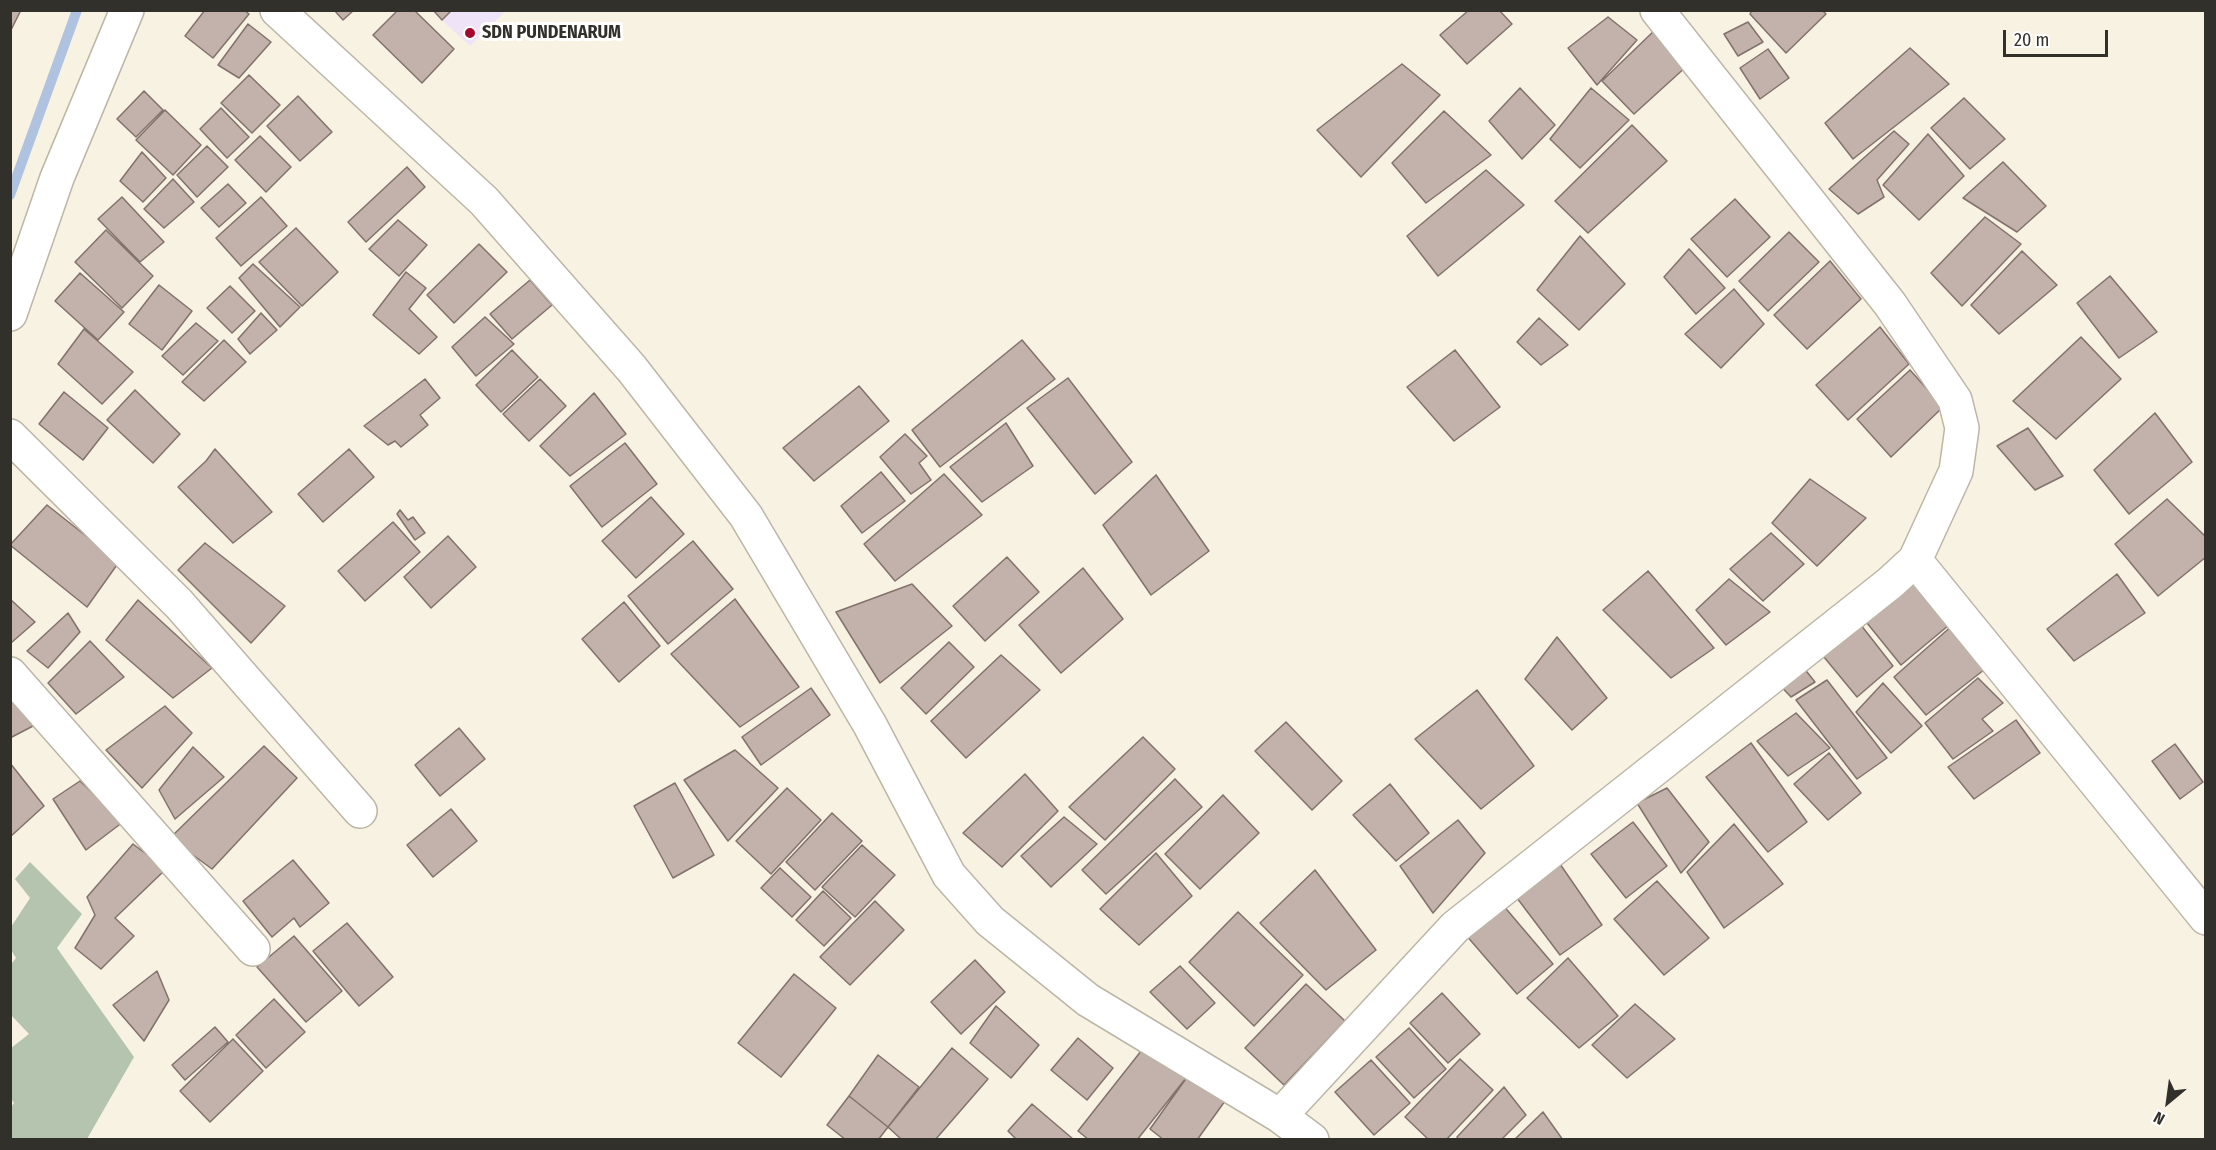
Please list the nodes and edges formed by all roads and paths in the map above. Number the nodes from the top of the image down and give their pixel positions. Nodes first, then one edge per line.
1 (126, 10) edge
2 (277, 10) edge
3 (1657, 10) edge
4 (10, 314) edge
5 (10, 436) edge
6 (1915, 560) junction
7 (10, 674) edge
8 (360, 811) dead end
9 (2205, 918) edge
10 (253, 949) dead end
11 (1280, 1116) junction
12 (1312, 1140) edge

1 - 4 street
2 - 11 street
3 - 6 street
5 - 8 street
6 - 9 street
6 - 11 street
7 - 10 street
11 - 12 street

